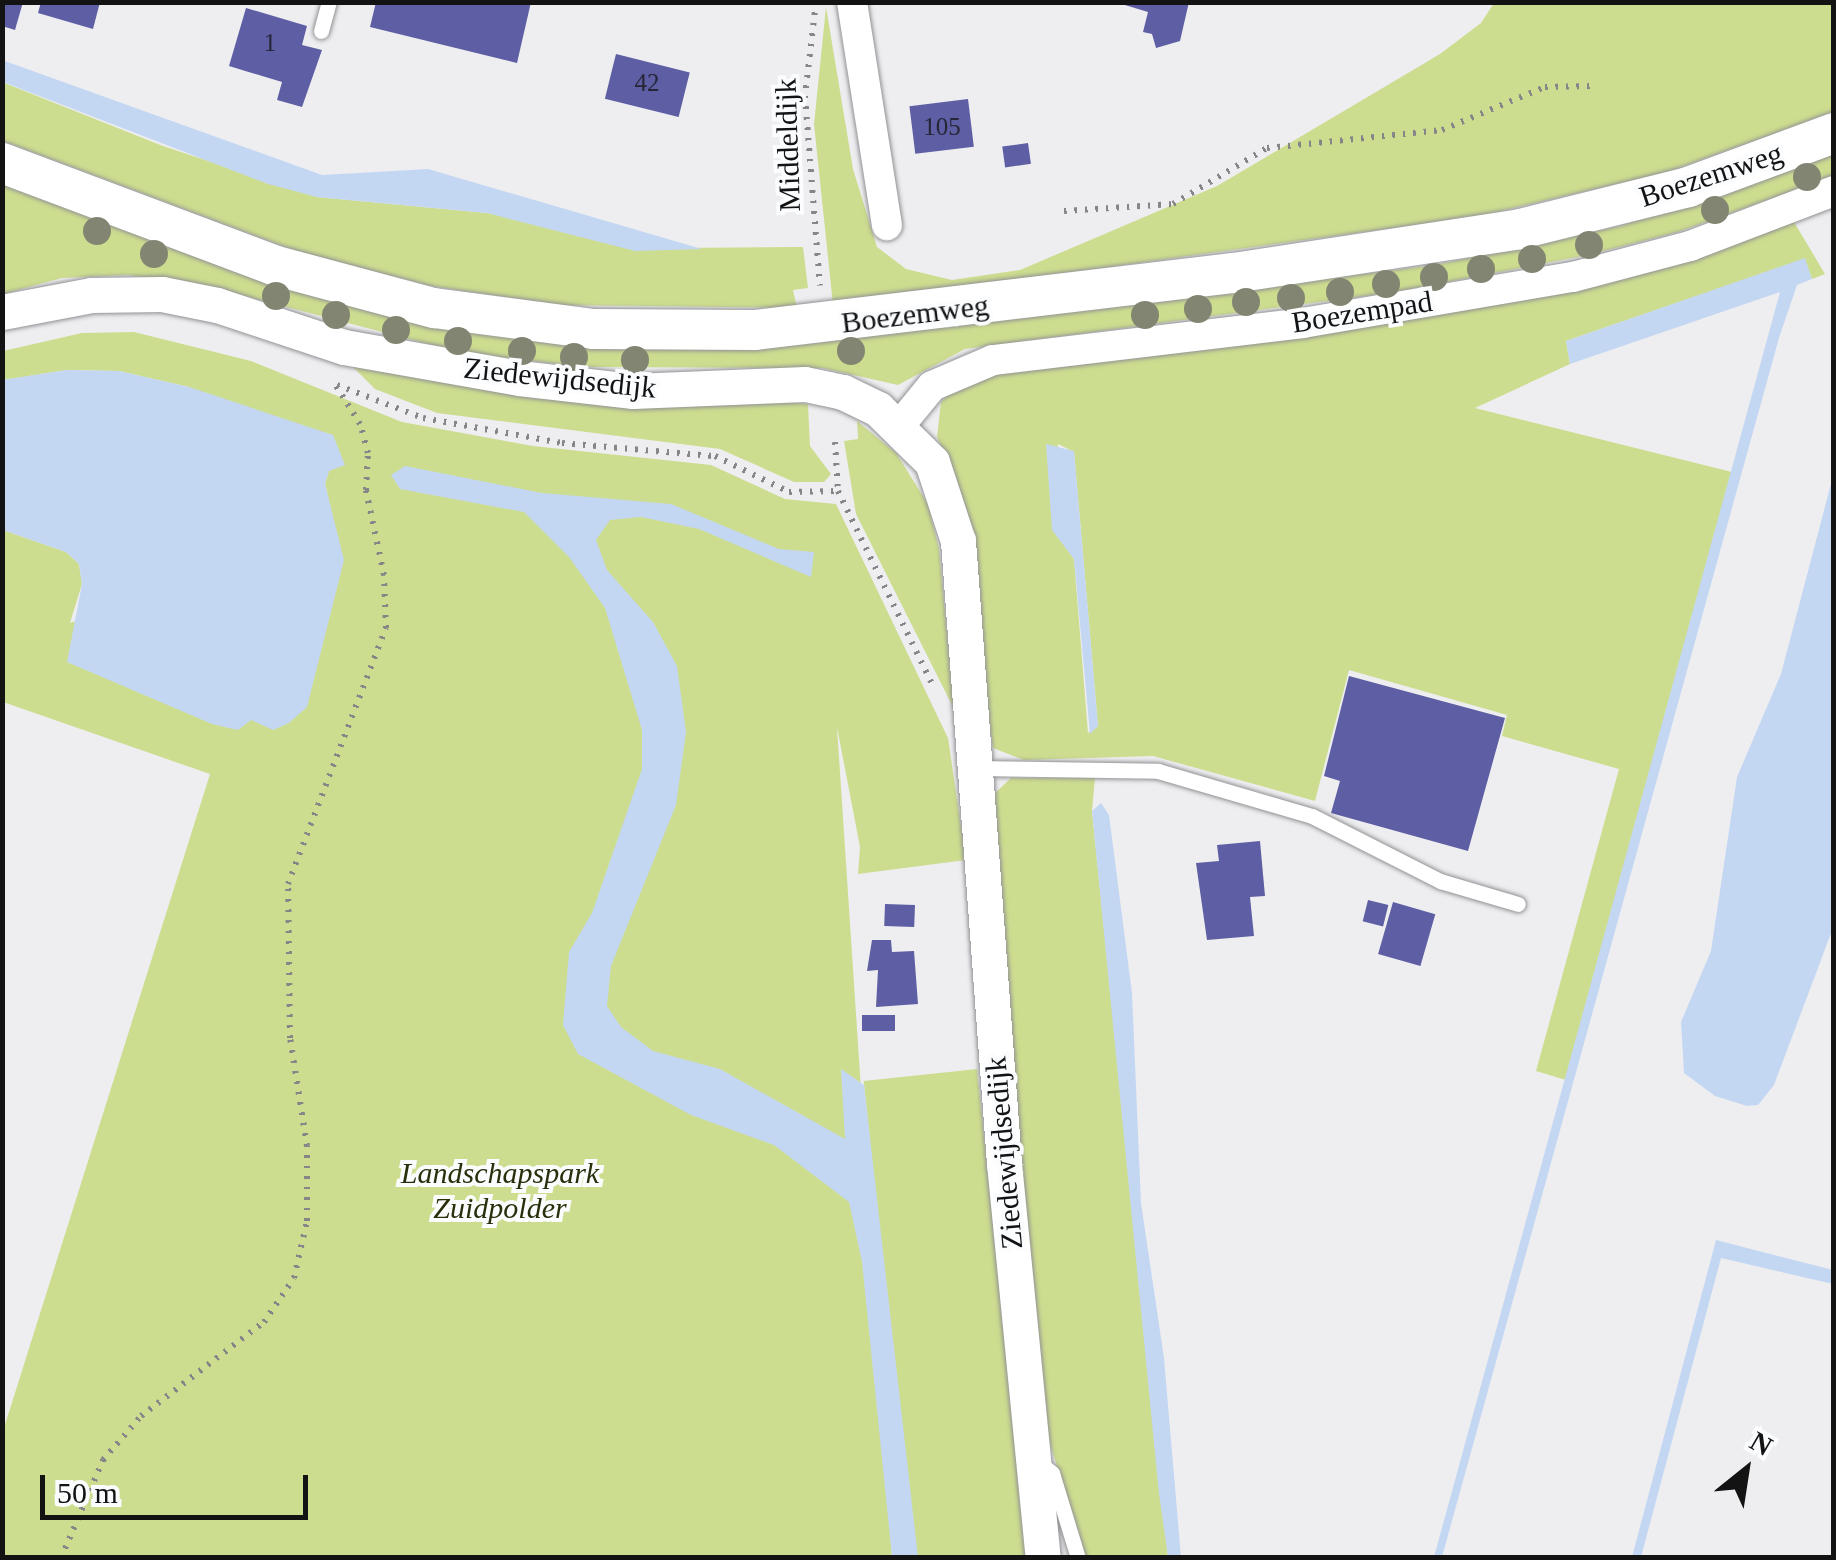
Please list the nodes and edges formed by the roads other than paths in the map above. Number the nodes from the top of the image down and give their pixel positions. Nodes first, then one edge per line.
1 (329, 2) edge
2 (852, 2) edge
3 (320, 31) dead end
4 (1834, 133) edge
5 (2, 162) edge
6 (1834, 191) edge
7 (887, 224) dead end
8 (2, 312) edge
9 (900, 425) junction
10 (976, 768) junction
11 (1518, 904) dead end
12 (1033, 1458) junction
13 (1043, 1558) edge
14 (1078, 1558) edge

1 - 3 lane
2 - 7 street
4 - 5 main road, Boezemweg
6 - 9 street, Boezempad
8 - 9 street, Ziedewijdsedijk
9 - 10 street, Ziedewijdsedijk
10 - 11 lane
10 - 12 street, Ziedewijdsedijk
12 - 13 street, Ziedewijdsedijk
12 - 14 lane

